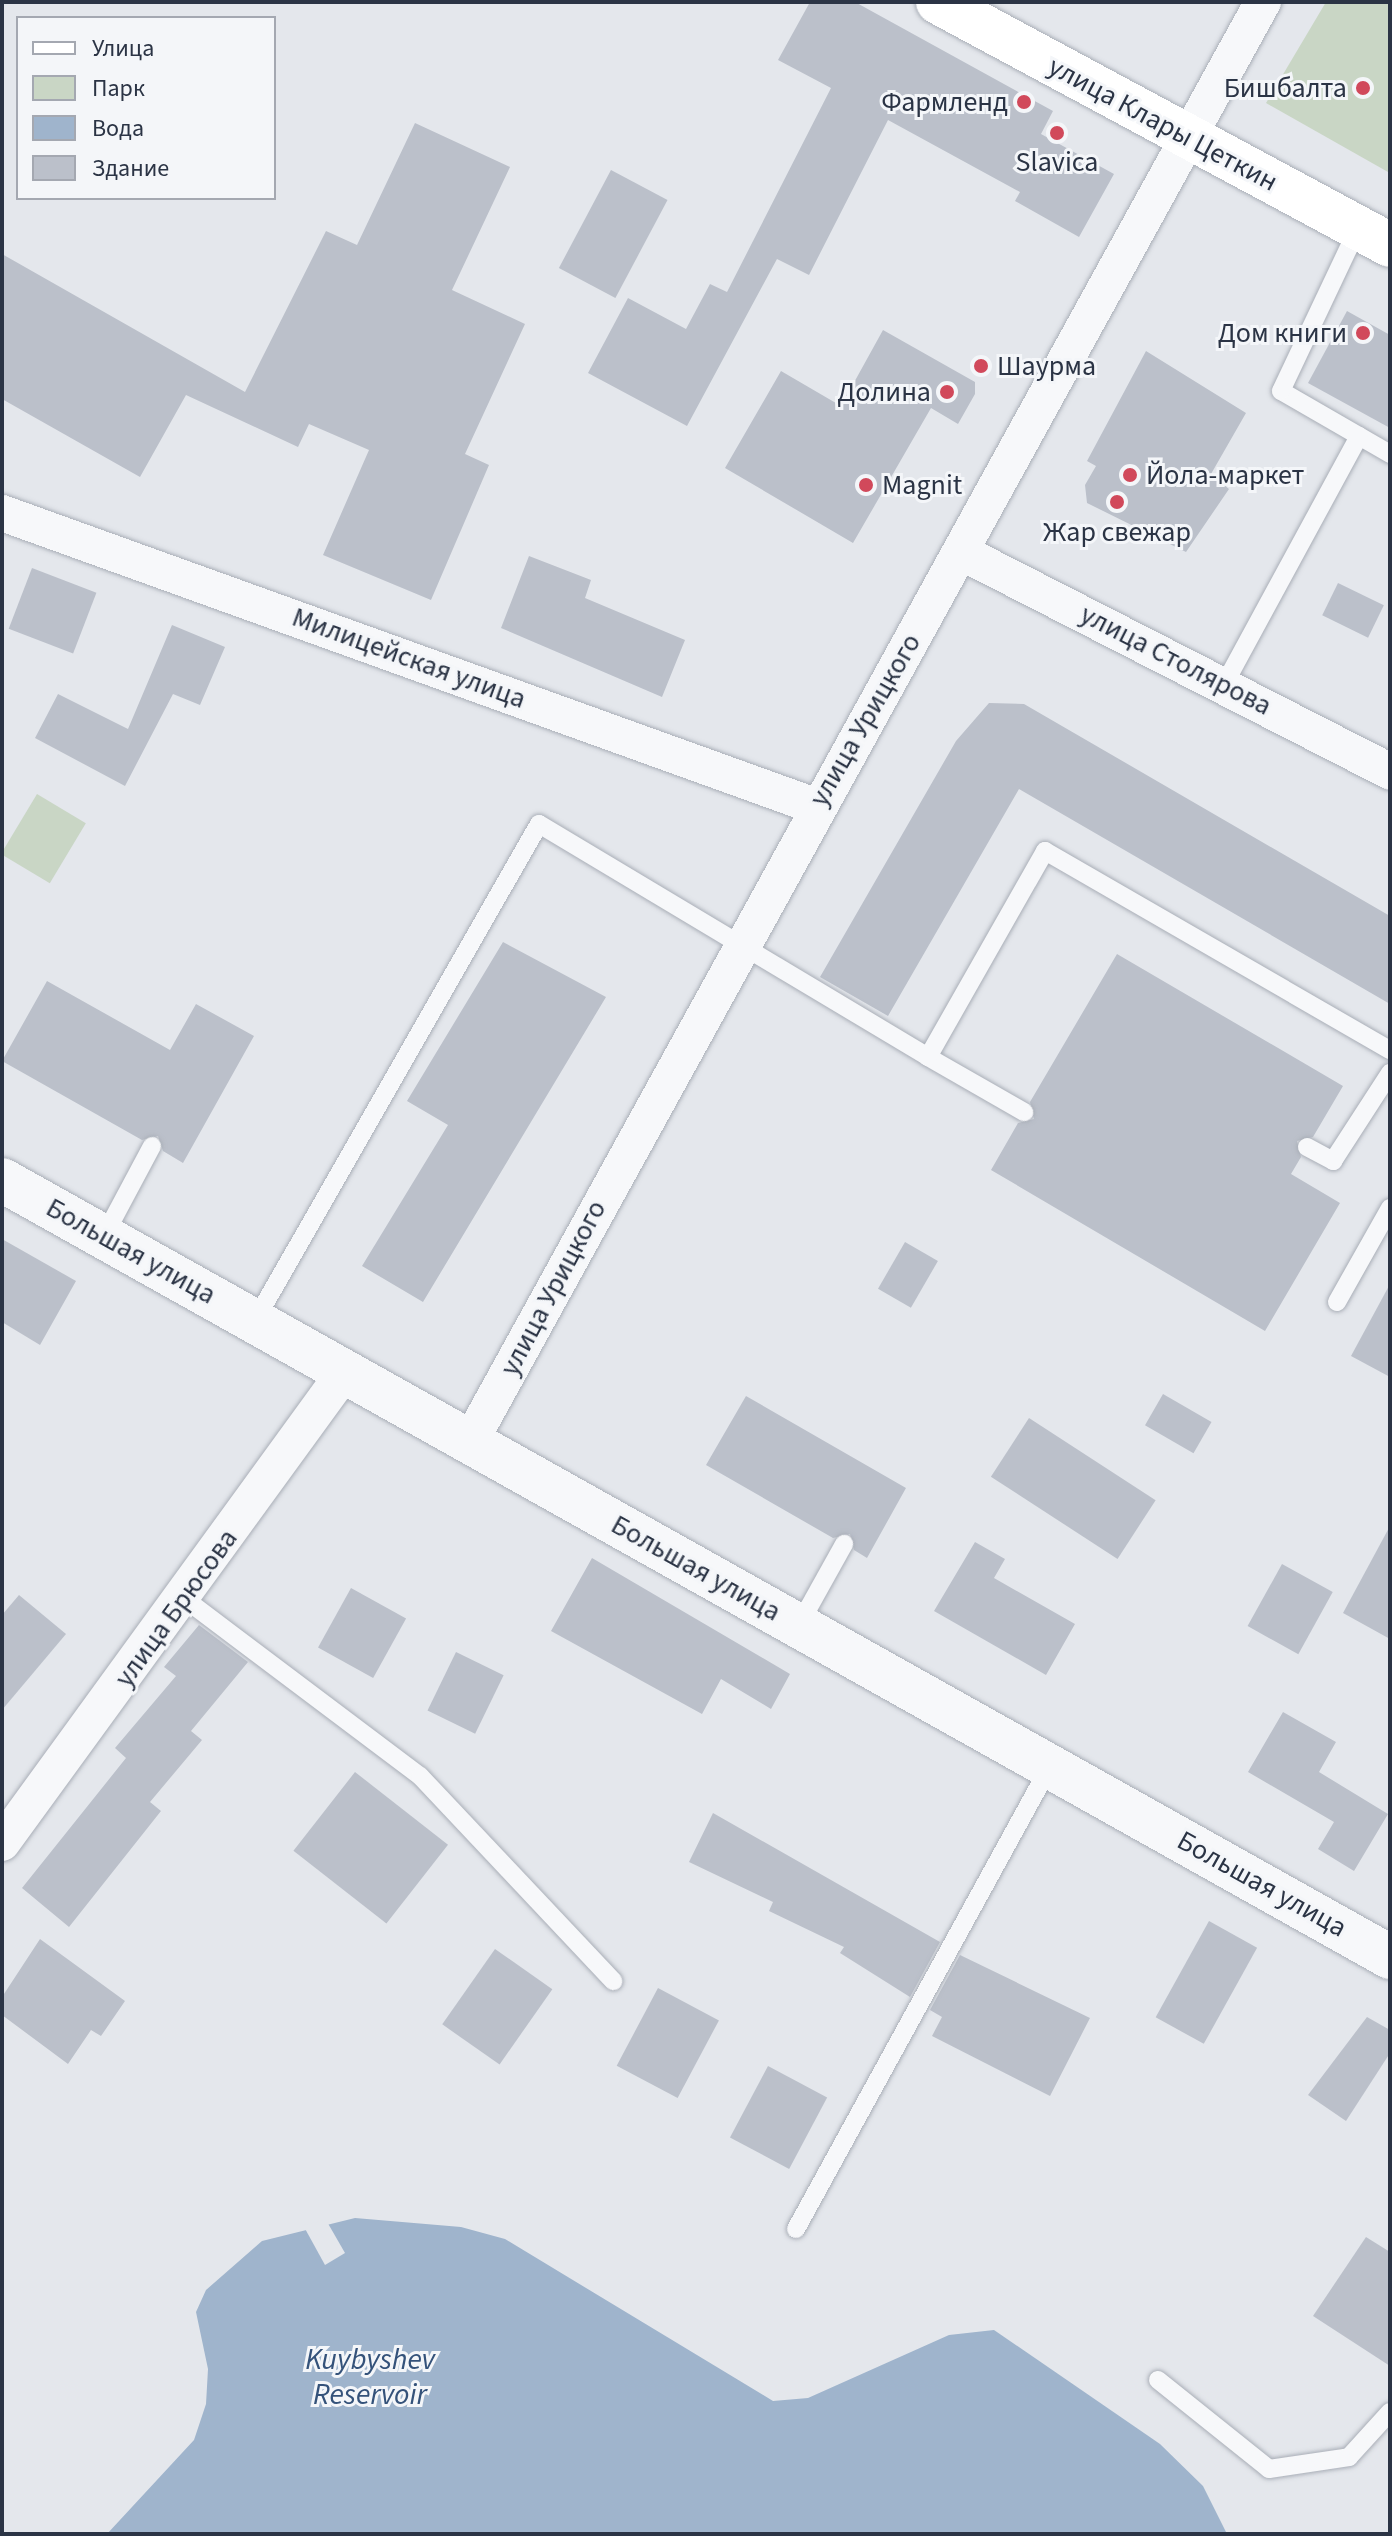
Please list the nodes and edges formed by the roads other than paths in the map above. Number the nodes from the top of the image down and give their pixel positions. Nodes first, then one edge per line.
1 (938, 2) edge
2 (1263, 2) edge
3 (1187, 138) junction
4 (1374, 236) edge
5 (1359, 436) junction
6 (1390, 454) edge
7 (2, 513) edge
8 (961, 552) junction
9 (1225, 683) junction
10 (1390, 772) edge
11 (815, 806) junction
12 (739, 944) junction
13 (1390, 1050) edge
14 (928, 1057) junction
15 (1390, 1073) edge
16 (1024, 1112) dead end
17 (152, 1146) dead end
18 (1307, 1147) dead end
19 (2, 1180) edge
20 (1390, 1208) edge
21 (104, 1236) junction
22 (1337, 1302) dead end
23 (256, 1319) junction
24 (346, 1370) junction
25 (471, 1440) junction
26 (844, 1544) dead end
27 (185, 1599) junction
28 (799, 1625) junction
29 (1050, 1766) junction
30 (2, 1843) edge
31 (1390, 1957) edge
32 (613, 1981) dead end
33 (796, 2229) dead end
34 (1158, 2380) dead end
35 (1390, 2412) edge

1 - 3 main road, улица Клары Цеткин
2 - 3 street, улица Урицкого
3 - 4 main road, улица Клары Цеткин
3 - 8 street, улица Урицкого
4 - 5 lane
5 - 6 lane
5 - 9 lane
7 - 11 street, Милицейская улица
8 - 9 street, улица Столярова
8 - 11 street, улица Урицкого
9 - 10 street, улица Столярова
11 - 12 street, улица Урицкого
12 - 14 lane
12 - 23 lane
12 - 25 street, улица Урицкого
13 - 14 lane
14 - 16 lane
15 - 18 lane
17 - 21 lane
19 - 21 street, Большая улица
20 - 22 lane
21 - 23 street, Большая улица
23 - 24 street, Большая улица
24 - 25 street, Большая улица
24 - 27 street, улица Брюсова
25 - 28 street, Большая улица
26 - 28 lane
27 - 30 street, улица Брюсова
27 - 32 lane
28 - 29 street, Большая улица
29 - 31 street, Большая улица
29 - 33 lane
34 - 35 lane

